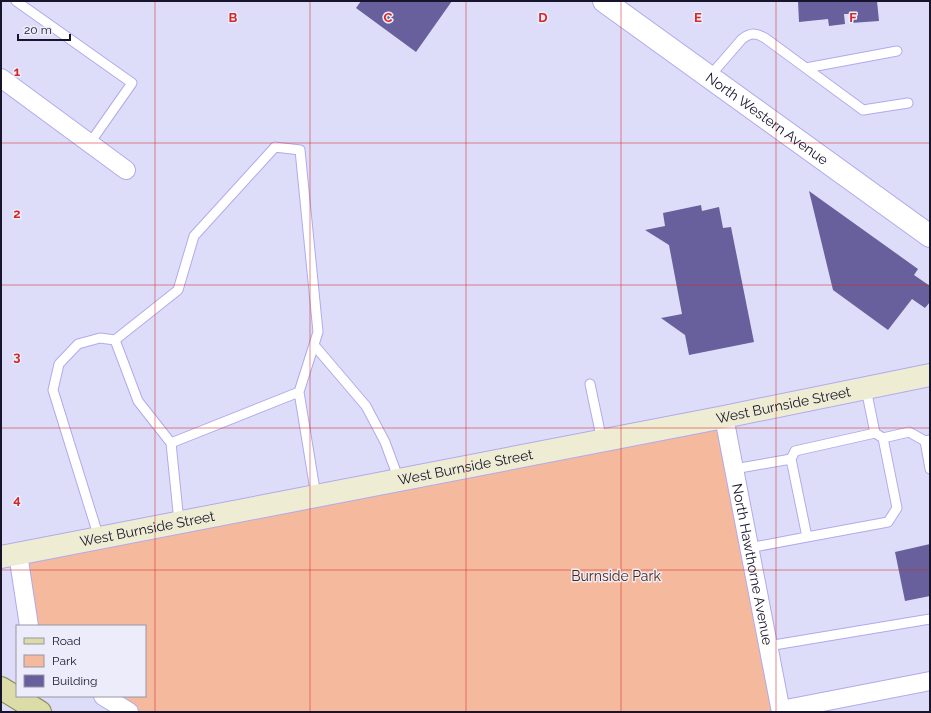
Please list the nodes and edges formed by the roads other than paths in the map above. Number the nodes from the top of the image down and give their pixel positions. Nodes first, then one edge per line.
1 (16, 1) edge
2 (604, 1) edge
3 (898, 51) dead end
4 (806, 68) junction
5 (709, 77) junction
6 (1, 78) edge
7 (908, 103) dead end
8 (90, 143) junction
9 (126, 170) dead end
10 (930, 236) edge
11 (115, 340) junction
12 (314, 345) junction
13 (930, 376) edge
14 (590, 384) dead end
15 (866, 389) junction
16 (299, 392) junction
17 (724, 417) junction
18 (879, 435) junction
19 (927, 440) edge
20 (602, 441) junction
21 (171, 443) junction
22 (791, 459) junction
23 (930, 468) edge
24 (734, 469) junction
25 (399, 480) junction
26 (316, 496) junction
27 (179, 522) junction
28 (808, 537) junction
29 (99, 538) junction
30 (749, 548) junction
31 (10, 555) edge
32 (930, 619) edge
33 (29, 625) edge
34 (768, 646) junction
35 (930, 681) edge
36 (1, 688) edge
37 (106, 697) edge
38 (781, 711) edge
39 (40, 712) edge
40 (129, 712) edge

1 - 8 lane
2 - 5 street, North Western Avenue
3 - 4 lane
4 - 5 lane
4 - 7 lane
5 - 10 street, North Western Avenue
6 - 8 street
8 - 9 street
11 - 12 lane
11 - 21 lane
11 - 29 lane
12 - 16 lane
12 - 25 lane
13 - 15 main road, West Burnside Street
14 - 20 lane
15 - 17 main road, West Burnside Street
15 - 18 lane
16 - 21 lane
16 - 26 lane
17 - 20 main road, West Burnside Street
17 - 24 street, North Hawthorne Avenue
18 - 19 lane
18 - 22 lane
18 - 28 lane
19 - 23 lane
20 - 25 main road, West Burnside Street
21 - 27 lane
22 - 24 lane
22 - 28 lane
24 - 30 street, North Hawthorne Avenue
25 - 26 main road, West Burnside Street
26 - 27 main road, West Burnside Street
27 - 29 main road, West Burnside Street
28 - 30 lane
29 - 31 main road, West Burnside Street
30 - 34 street, North Hawthorne Avenue
31 - 33 street
32 - 34 lane
34 - 38 street, North Hawthorne Avenue
35 - 38 street
36 - 39 main road
37 - 40 street

